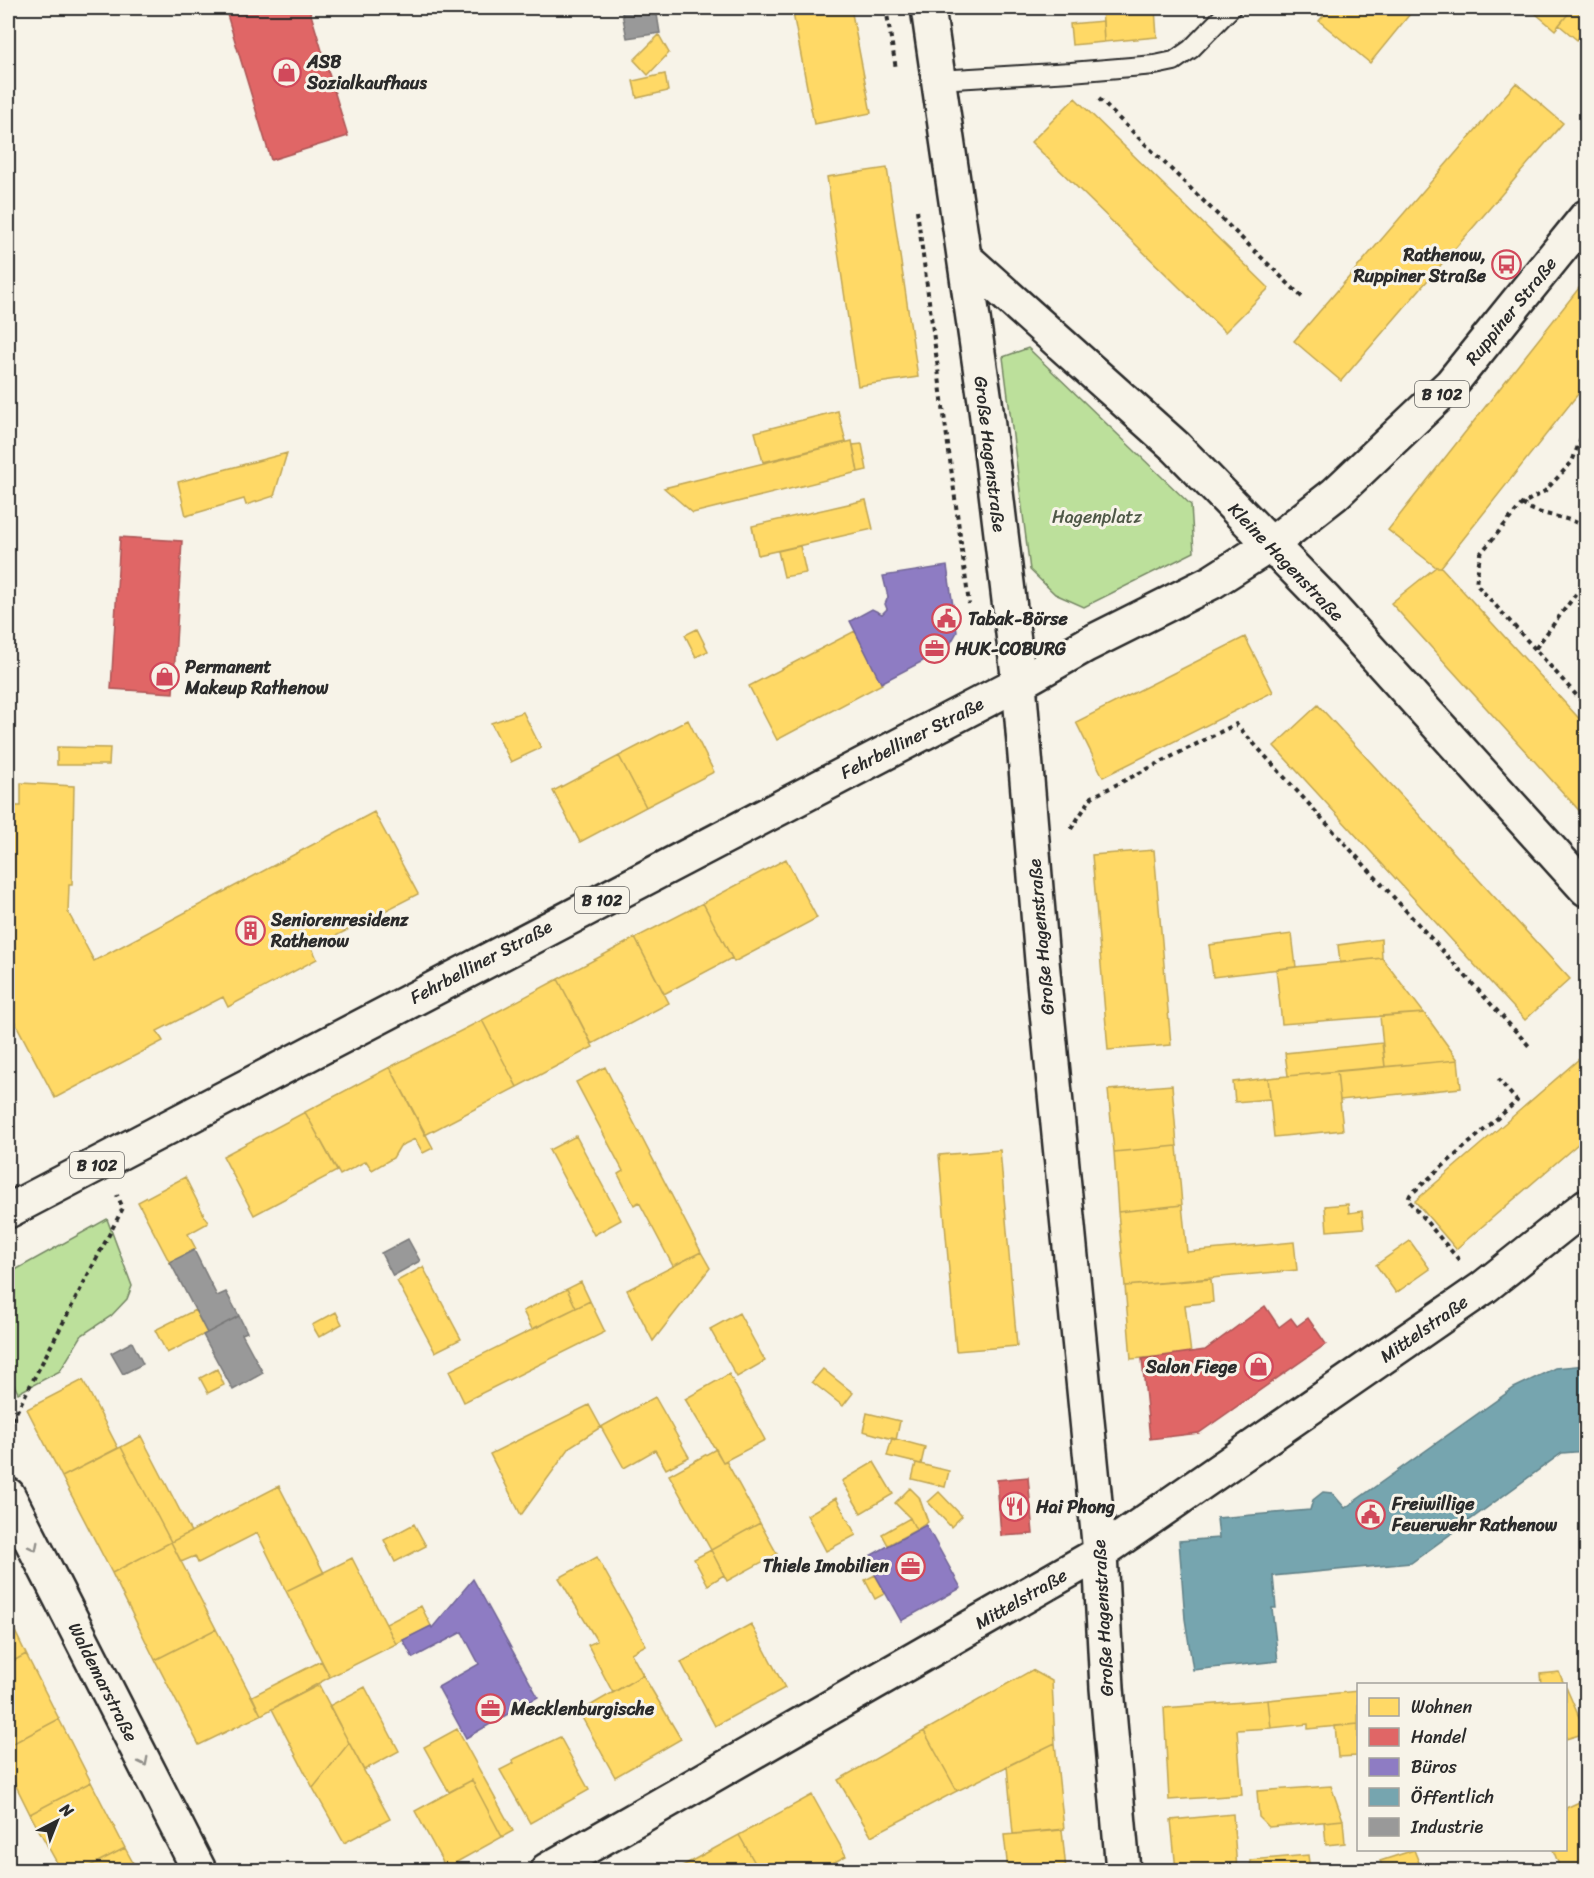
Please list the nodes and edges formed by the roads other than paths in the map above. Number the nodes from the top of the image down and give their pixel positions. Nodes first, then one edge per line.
1 (928, 8) edge
2 (1232, 8) edge
3 (938, 80) junction
4 (1587, 217) edge
5 (964, 257) junction
6 (1270, 545) junction
7 (1019, 683) junction
8 (1587, 889) edge
9 (1587, 1206) edge
10 (8, 1211) edge
11 (8, 1494) edge
12 (1101, 1553) junction
13 (199, 1870) edge
14 (547, 1870) edge
15 (1123, 1870) edge

1 - 3 street, Große Hagenstraße
2 - 3 lane
3 - 5 street, Große Hagenstraße
4 - 6 street, Ruppiner Straße / B 102
5 - 6 street, Kleine Hagenstraße
5 - 7 street, Große Hagenstraße
6 - 7 street, B 102
6 - 8 street, Kleine Hagenstraße
7 - 10 street, Fehrbelliner Straße / B 102
7 - 12 street, Große Hagenstraße
9 - 12 street, Mittelstraße
11 -> 13 street, Waldemarstraße
12 - 14 street, Mittelstraße
12 - 15 street, Große Hagenstraße

